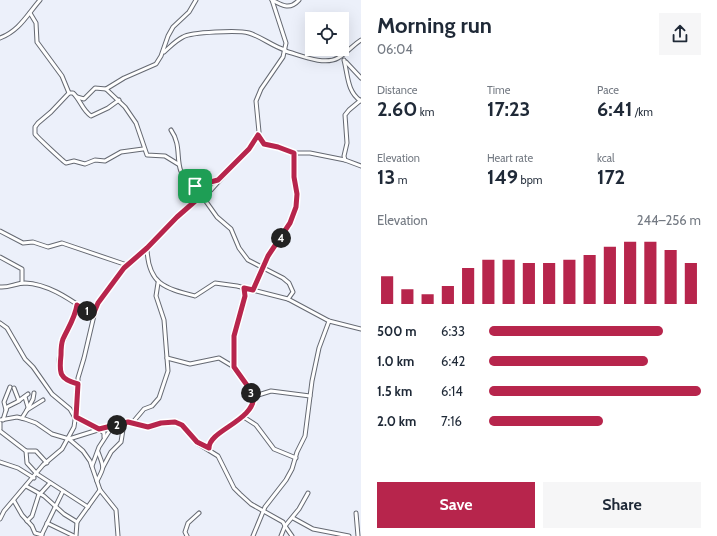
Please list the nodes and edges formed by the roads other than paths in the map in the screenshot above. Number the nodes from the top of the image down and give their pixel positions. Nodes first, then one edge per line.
1 (40, 0) edge
2 (196, 0) edge
3 (272, 0) edge
4 (299, 0) edge
5 (30, 13) junction
6 (0, 38) edge
7 (361, 40) edge
8 (285, 50) junction
9 (349, 50) edge
10 (163, 53) junction
11 (305, 56) edge
12 (307, 56) edge
13 (341, 56) joint
14 (344, 60) junction
15 (361, 78) edge
16 (106, 89) junction
17 (69, 93) junction
18 (77, 97) junction
19 (119, 100) junction
20 (361, 100) edge
21 (171, 130) dead end
22 (258, 135) junction
23 (143, 149) junction
24 (294, 153) junction
25 (345, 160) junction
26 (178, 164) junction
27 (361, 166) edge
28 (218, 180) junction
29 (195, 186) junction
30 (201, 196) junction
31 (0, 231) edge
32 (147, 248) junction
33 (0, 257) edge
34 (128, 265) junction
35 (263, 268) junction
36 (22, 283) junction
37 (158, 283) junction
38 (0, 287) edge
39 (244, 288) junction
40 (253, 290) junction
41 (288, 299) junction
42 (77, 305) junction
43 (93, 315) junction
44 (330, 321) junction
45 (0, 323) edge
46 (361, 329) edge
47 (167, 358) junction
48 (234, 367) junction
49 (78, 384) junction
50 (10, 387) dead end
51 (14, 388) dead end
52 (34, 393) dead end
53 (28, 394) dead end
54 (254, 395) junction
55 (310, 396) junction
56 (25, 397) junction
57 (43, 400) dead end
58 (19, 401) junction
59 (28, 409) junction
60 (6, 410) junction
61 (242, 416) junction
62 (76, 417) junction
63 (22, 418) junction
64 (1, 421) edge
65 (133, 422) junction
66 (124, 423) junction
67 (112, 427) junction
68 (99, 429) junction
69 (0, 430) edge
70 (104, 437) junction
71 (68, 439) junction
72 (209, 448) junction
73 (26, 451) junction
74 (98, 452) junction
75 (296, 458) junction
76 (0, 462) edge
77 (47, 463) junction
78 (92, 466) junction
79 (103, 467) junction
80 (37, 474) junction
81 (34, 478) junction
82 (97, 481) junction
83 (50, 483) junction
84 (26, 486) junction
85 (100, 490) junction
86 (63, 491) junction
87 (308, 493) dead end
88 (40, 494) junction
89 (14, 501) junction
90 (55, 506) junction
91 (88, 507) junction
92 (263, 511) junction
93 (199, 513) dead end
94 (356, 513) dead end
95 (293, 518) junction
96 (0, 519) edge
97 (27, 522) junction
98 (47, 522) junction
99 (77, 522) junction
100 (285, 526) junction
101 (41, 535) edge
102 (75, 536) edge
103 (118, 536) edge
104 (187, 536) edge
105 (253, 536) edge
106 (281, 536) edge
107 (292, 536) edge
108 (349, 536) edge
109 (358, 536) edge

1 - 5 street
2 - 10 street
3 - 4 street
3 - 8 street
5 - 6 street
5 - 17 street
7 - 9 street
8 - 10 street
8 - 11 street
8 - 22 street
10 - 16 street
12 - 13 street
13 - 14 street
14 - 15 street
14 - 20 street
16 - 18 street
16 - 19 street
17 - 18 street
17 - 23 street
18 - 19 street
19 - 23 street
20 - 25 street
21 - 26 street
22 - 24 street
22 - 28 street
23 - 26 street
24 - 25 street
24 - 35 street
25 - 27 street
26 - 29 street
28 - 29 street
28 - 30 street
29 - 30 street
30 - 32 street
30 - 35 street
31 - 34 street
32 - 34 street
32 - 37 street
33 - 36 street
34 - 43 street
35 - 40 street
35 - 41 street
36 - 38 street
36 - 42 street
37 - 39 street
37 - 47 street
39 - 40 street
39 - 48 street
40 - 41 street
41 - 44 street
42 - 43 street
42 - 49 street
43 - 49 street
44 - 46 street
44 - 55 street
45 - 62 street
47 - 48 street
47 - 65 street
48 - 54 street
49 - 62 street
50 - 60 street
51 - 58 street
52 - 59 street
53 - 56 street
54 - 55 street
54 - 61 street
55 - 75 street
56 - 58 street
56 - 59 street
57 - 59 street
58 - 60 street
59 - 63 street
60 - 64 street
61 - 72 street
61 - 75 street
62 - 68 street
62 - 71 street
63 - 64 street
63 - 71 street
64 - 69 street
65 - 66 street
65 - 72 street
66 - 67 street
66 - 79 street
67 - 68 street
67 - 70 street
68 - 70 street
68 - 71 street
69 - 73 street
70 - 74 street
71 - 77 street
71 - 78 street
72 - 92 street
73 - 77 street
73 - 80 street
74 - 78 street
74 - 79 street
75 - 92 street
76 - 81 street
77 - 80 street
78 - 82 street
79 - 82 street
80 - 81 street
80 - 83 street
81 - 84 street
82 - 85 street
83 - 86 street
83 - 88 street
84 - 88 street
84 - 89 street
85 - 91 street
85 - 103 street
86 - 90 street
86 - 91 street
87 - 95 street
88 - 90 street
88 - 97 street
89 - 96 street
89 - 97 street
90 - 98 street
90 - 99 street
91 - 99 street
92 - 100 street
92 - 105 street
93 - 104 street
94 - 109 street
95 - 100 street
95 - 108 street
97 - 101 street
98 - 101 street
98 - 102 street
99 - 102 street
100 - 106 street
100 - 107 street

